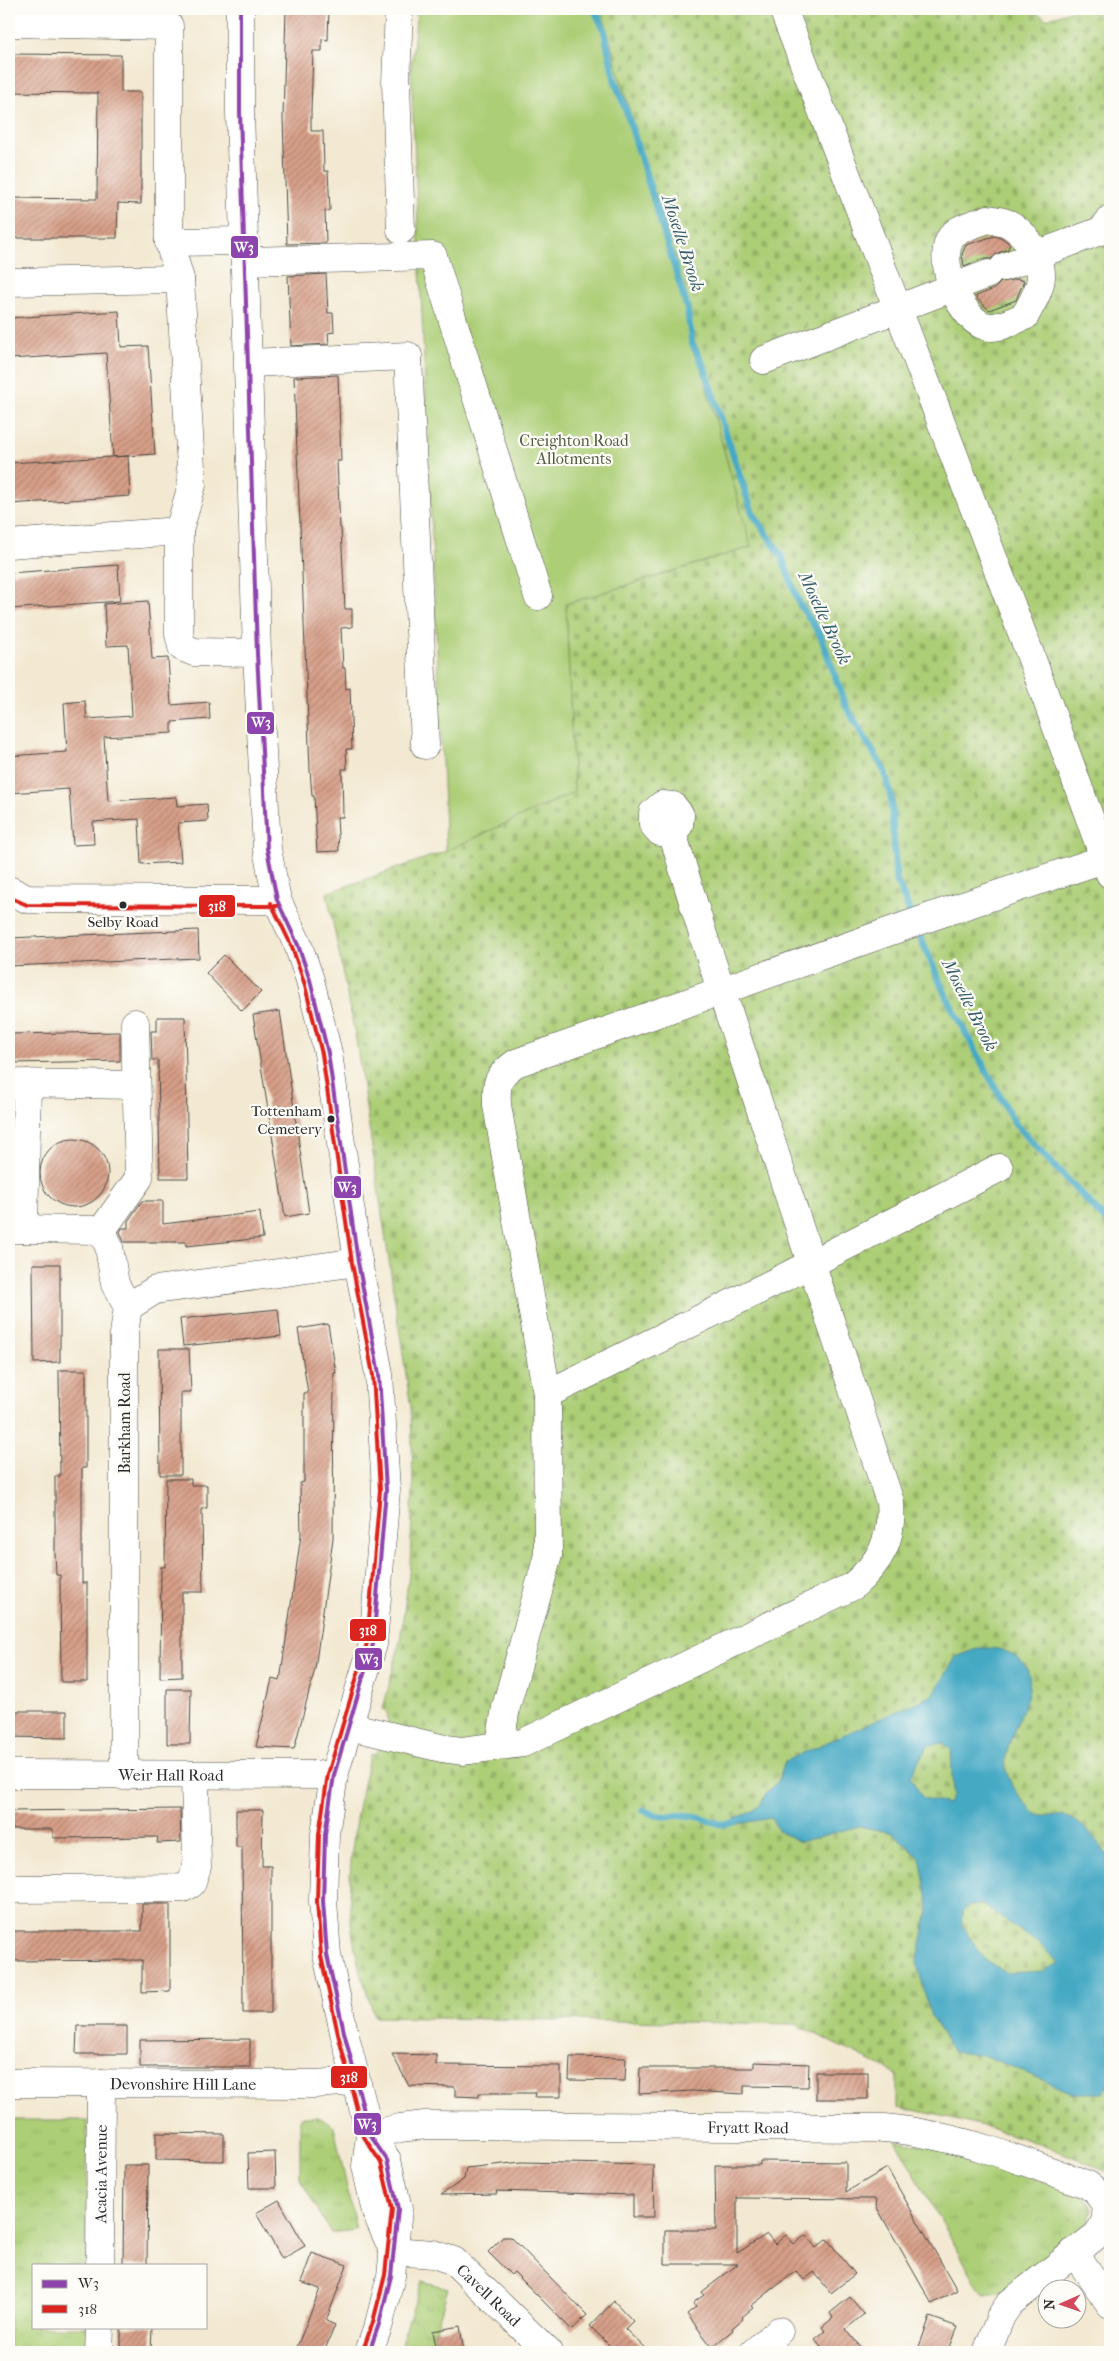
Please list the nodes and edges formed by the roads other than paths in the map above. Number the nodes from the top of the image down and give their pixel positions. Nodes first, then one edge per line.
1 (240, 9) edge
2 (399, 9) edge
3 (783, 9) edge
4 (9, 23) edge
5 (1108, 227) edge
6 (401, 230) dead end
7 (169, 242) junction
8 (245, 251) junction
9 (1037, 255) junction
10 (180, 279) junction
11 (9, 282) edge
12 (954, 287) junction
13 (899, 309) junction
14 (764, 360) dead end
15 (249, 363) junction
16 (179, 531) junction
17 (9, 544) edge
18 (538, 596) dead end
19 (257, 653) junction
20 (425, 745) dead end
21 (672, 832) dead end
22 (1108, 863) edge
23 (9, 890) edge
24 (277, 900) junction
25 (722, 990) junction
26 (135, 1023) dead end
27 (18, 1083) edge
28 (136, 1085) junction
29 (998, 1168) dead end
30 (16, 1229) edge
31 (102, 1230) junction
32 (358, 1262) junction
33 (812, 1262) junction
34 (128, 1307) junction
35 (547, 1394) junction
36 (349, 1726) junction
37 (500, 1744) junction
38 (9, 1774) edge
39 (334, 1775) junction
40 (124, 1776) junction
41 (195, 1788) junction
42 (9, 1889) edge
43 (356, 2081) junction
44 (9, 2083) edge
45 (100, 2083) junction
46 (370, 2135) junction
47 (393, 2251) junction
48 (1074, 2252) junction
49 (100, 2264) edge
50 (1110, 2304) edge
51 (100, 2328) edge
52 (779, 2331) dead end
53 (99, 2352) edge
54 (369, 2352) edge
55 (548, 2352) edge
56 (754, 2352) edge
57 (987, 2352) edge

1 - 8 street
2 - 6 street
3 - 13 street
4 - 7 street
5 - 9 street
7 - 8 street
7 - 10 street
8 - 15 street
8 - 18 street
9 - 12 street
9 - 12 street
9 - 12 street
10 - 11 street
10 - 16 street
12 - 13 street
13 - 14 street
13 - 22 street
15 - 19 street
15 - 20 street
16 - 17 street
16 - 19 street
19 - 24 street
21 - 25 street
22 - 25 street
23 - 24 street
24 - 32 street
25 - 33 street
25 - 35 street
26 - 28 street
27 - 28 street
27 - 30 street
28 - 31 street
29 - 33 street
30 - 31 street
31 - 34 street
32 - 34 street
32 - 36 street
33 - 35 street
33 - 37 street
34 - 40 street, Barkham Road
35 - 37 street
36 - 37 street
36 - 39 street
38 - 40 street, Weir Hall Road
39 - 41 street, Weir Hall Road
39 - 43 street
40 - 41 street, Weir Hall Road
41 - 42 street
43 - 45 street, Devonshire Hill Lane
43 - 46 street
44 - 45 street, Devonshire Hill Lane
45 - 49 street, Acacia Avenue
46 - 47 street
46 - 48 street, Fryatt Road
47 - 54 street
47 - 55 street, Cavell Road
48 - 50 street
48 - 57 street
51 - 53 street
52 - 56 street

